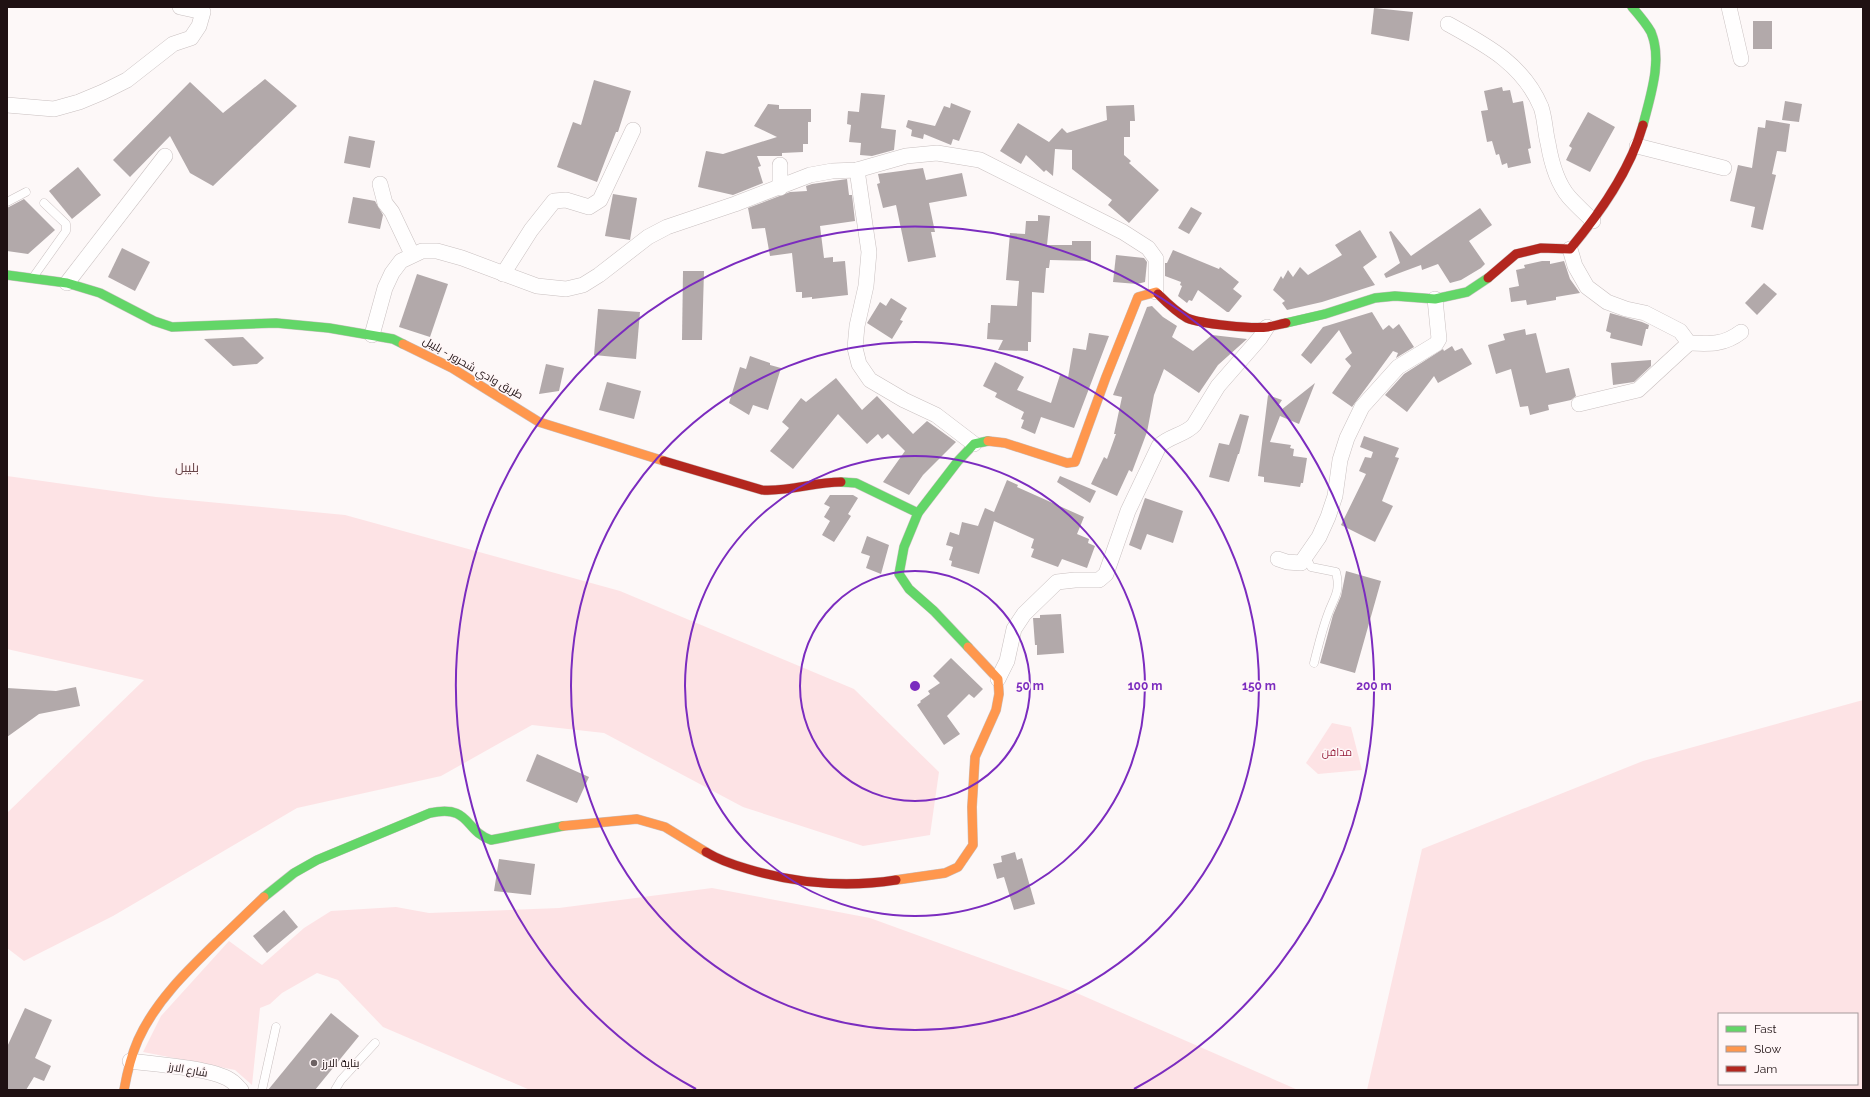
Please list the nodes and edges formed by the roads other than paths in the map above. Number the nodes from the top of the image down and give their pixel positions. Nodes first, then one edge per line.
1 (180, 7) edge
2 (1632, 7) edge
3 (1729, 7) edge
4 (1448, 24) dead end
5 (1741, 59) dead end
6 (7, 105) edge
7 (633, 130) dead end
8 (1637, 146) junction
9 (165, 156) dead end
10 (780, 165) dead end
11 (1724, 168) dead end
12 (857, 170) junction
13 (380, 184) dead end
14 (780, 188) junction
15 (26, 192) dead end
16 (7, 202) edge
17 (44, 203) dead end
18 (1593, 221) junction
19 (1570, 249) junction
20 (412, 254) junction
21 (7, 274) edge
22 (503, 274) junction
23 (32, 278) junction
24 (67, 283) junction
25 (1156, 292) junction
26 (1435, 299) junction
27 (1267, 327) junction
28 (1741, 332) dead end
29 (372, 335) junction
30 (1689, 343) junction
31 (1579, 404) dead end
32 (974, 444) junction
33 (918, 513) junction
34 (1306, 557) junction
35 (1278, 559) dead end
36 (1314, 663) dead end
37 (998, 679) junction
38 (276, 1027) dead end
39 (375, 1043) dead end
40 (130, 1060) junction
41 (123, 1090) edge
42 (241, 1090) edge
43 (262, 1090) edge
44 (335, 1090) edge

1 - 6 street
2 - 8 street
3 - 5 street
4 - 18 street
7 - 22 street
8 - 11 street
8 - 18 street
9 - 24 street
10 - 14 street
12 - 14 street
12 - 25 street
12 - 32 street
13 - 20 street
14 - 22 street
15 - 16 lane
17 - 23 lane
18 - 19 street
19 - 26 street
19 - 30 street
20 - 22 street
20 - 29 street
21 - 23 street, طريق وادي شحرور - بليبل
23 - 24 street, طريق وادي شحرور - بليبل
24 - 29 street, طريق وادي شحرور - بليبل
25 - 27 street
25 - 32 street
26 - 27 street
26 - 34 street
27 - 37 street
28 - 30 street
29 - 33 street, طريق وادي شحرور - بليبل
30 - 31 street
32 - 33 street
33 - 37 street
34 - 35 street
34 - 36 lane
37 - 40 street
38 - 43 lane
39 - 44 lane
40 - 41 street
40 - 42 street, شارع الارز

